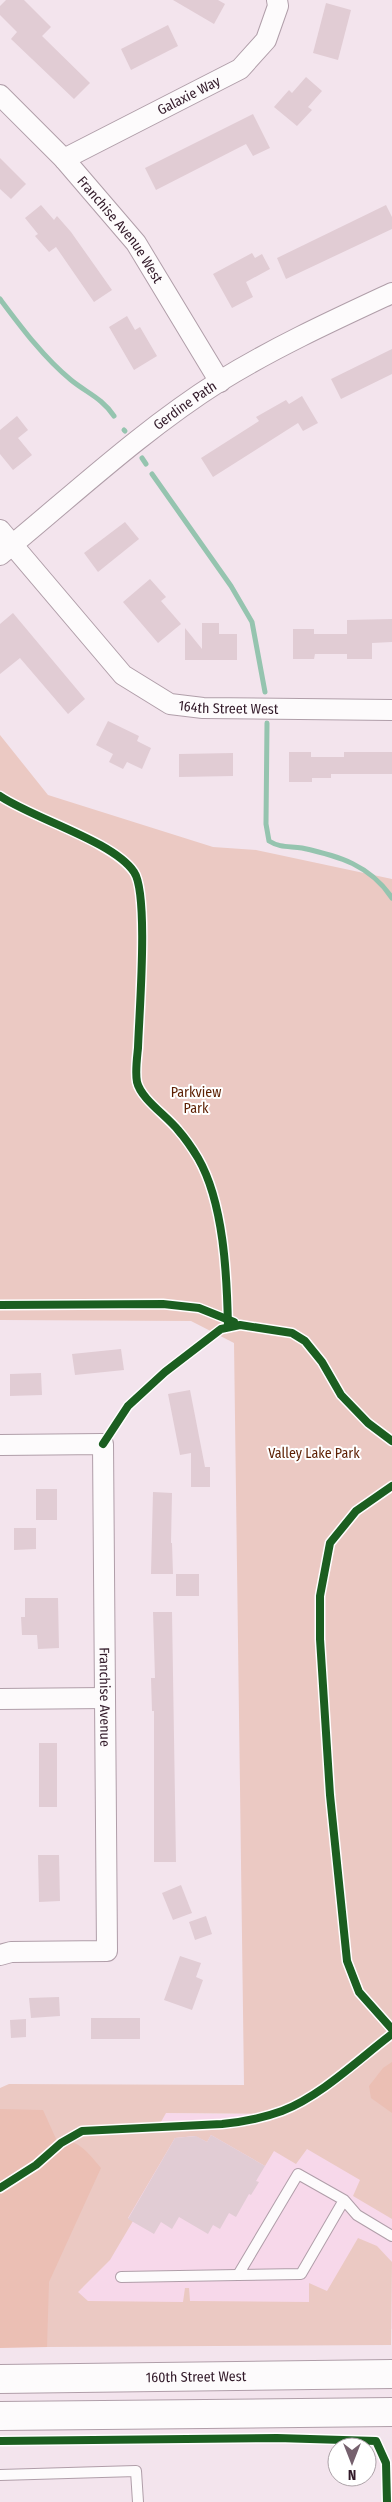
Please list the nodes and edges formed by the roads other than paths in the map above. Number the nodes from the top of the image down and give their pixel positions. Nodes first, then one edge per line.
1 (277, 0) edge
2 (0, 95) edge
3 (64, 159) junction
4 (392, 292) edge
5 (220, 382) junction
6 (4, 543) edge
7 (392, 710) edge
8 (0, 1445) edge
9 (105, 1698) junction
10 (0, 1699) edge
11 (0, 1954) edge
12 (344, 2200) junction
13 (392, 2236) edge
14 (238, 2275) junction
15 (121, 2277) dead end
16 (392, 2374) edge
17 (0, 2379) edge
18 (392, 2412) edge
19 (0, 2416) edge
20 (0, 2475) edge
21 (138, 2502) edge

1 - 3 street, Galaxie Way
2 - 3 street, Franchise Avenue West
3 - 5 street, Franchise Avenue West
4 - 5 street, Gerdine Path
5 - 6 street, Gerdine Path
6 - 7 street, 164th Street West
8 - 9 street, Franchise Avenue
9 - 10 street
9 - 11 street, Franchise Avenue
12 - 13 lane
12 - 14 lane
12 - 14 lane
14 - 15 lane
16 - 17 main road, 160th Street West
18 - 19 main road
20 - 21 lane

